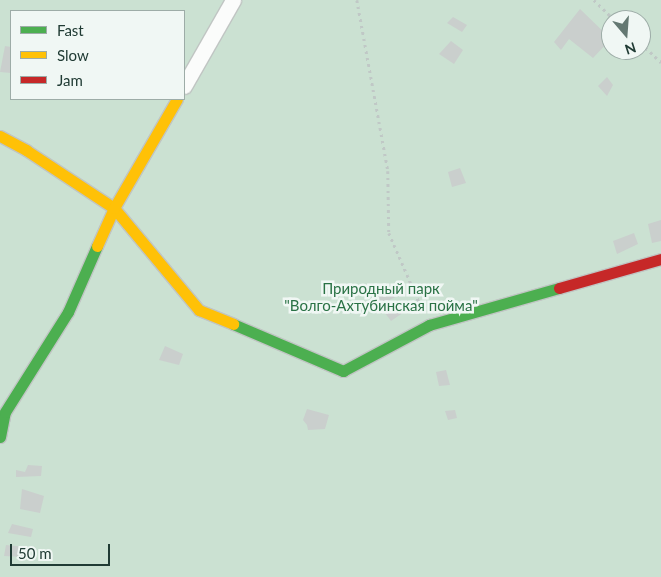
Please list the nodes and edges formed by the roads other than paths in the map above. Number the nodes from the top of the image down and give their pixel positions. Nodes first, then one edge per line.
1 (233, 0) edge
2 (185, 84) edge
3 (175, 100) edge
4 (0, 136) edge
5 (114, 208) junction
6 (661, 259) edge
7 (0, 437) edge

1 - 2 street
3 - 5 street
4 - 5 street
5 - 6 street
5 - 7 street

